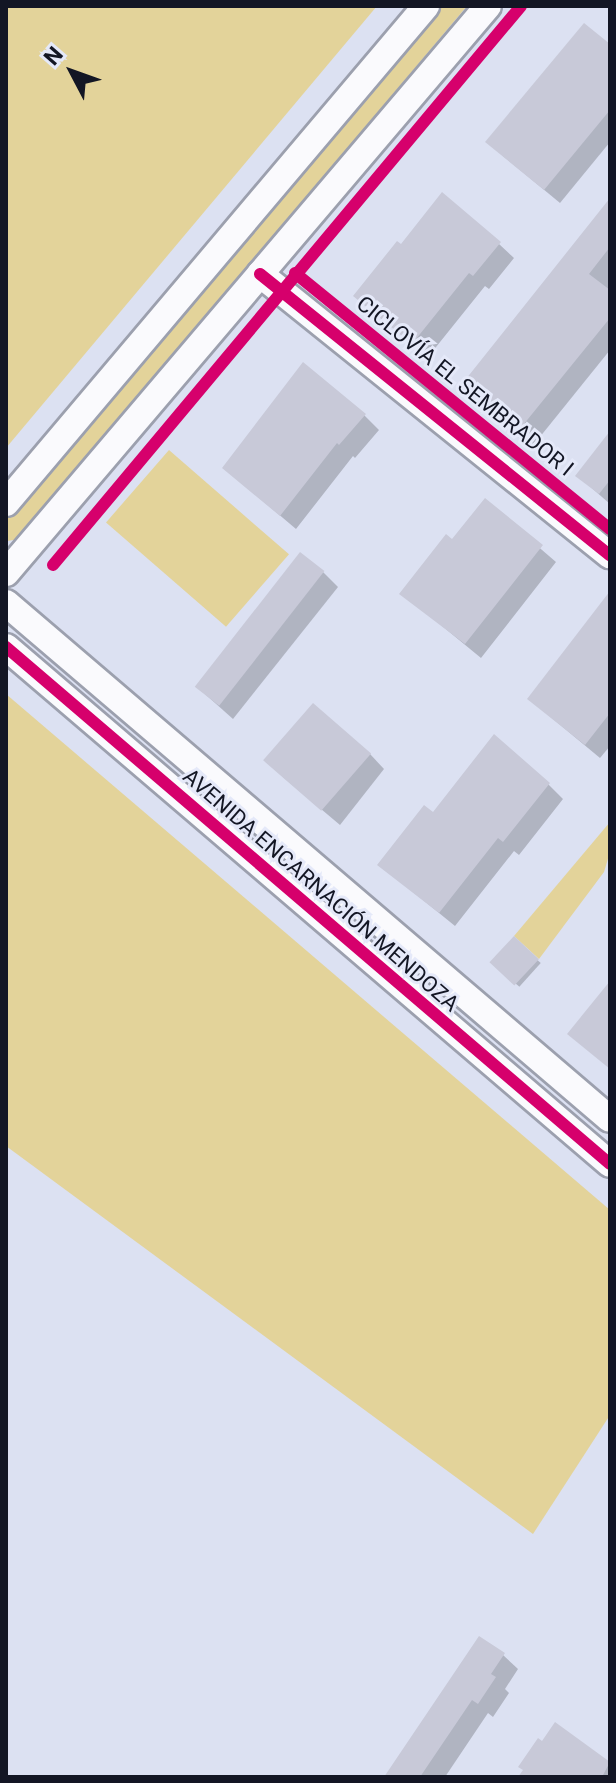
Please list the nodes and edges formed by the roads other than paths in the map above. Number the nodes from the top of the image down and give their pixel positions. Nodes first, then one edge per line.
1 (426, 6) edge
2 (488, 6) edge
3 (260, 274) junction
4 (6, 503) edge
5 (610, 555) edge
6 (6, 573) edge
7 (6, 603) edge
8 (6, 647) edge
9 (610, 1119) edge
10 (610, 1164) edge

1 - 4 street
2 - 3 street
3 - 5 street
3 - 6 street
7 - 9 street, AVENIDA ENCARNACIÓN MENDOZA
8 - 10 street, AVENIDA ENCARNACIÓN MENDOZA

